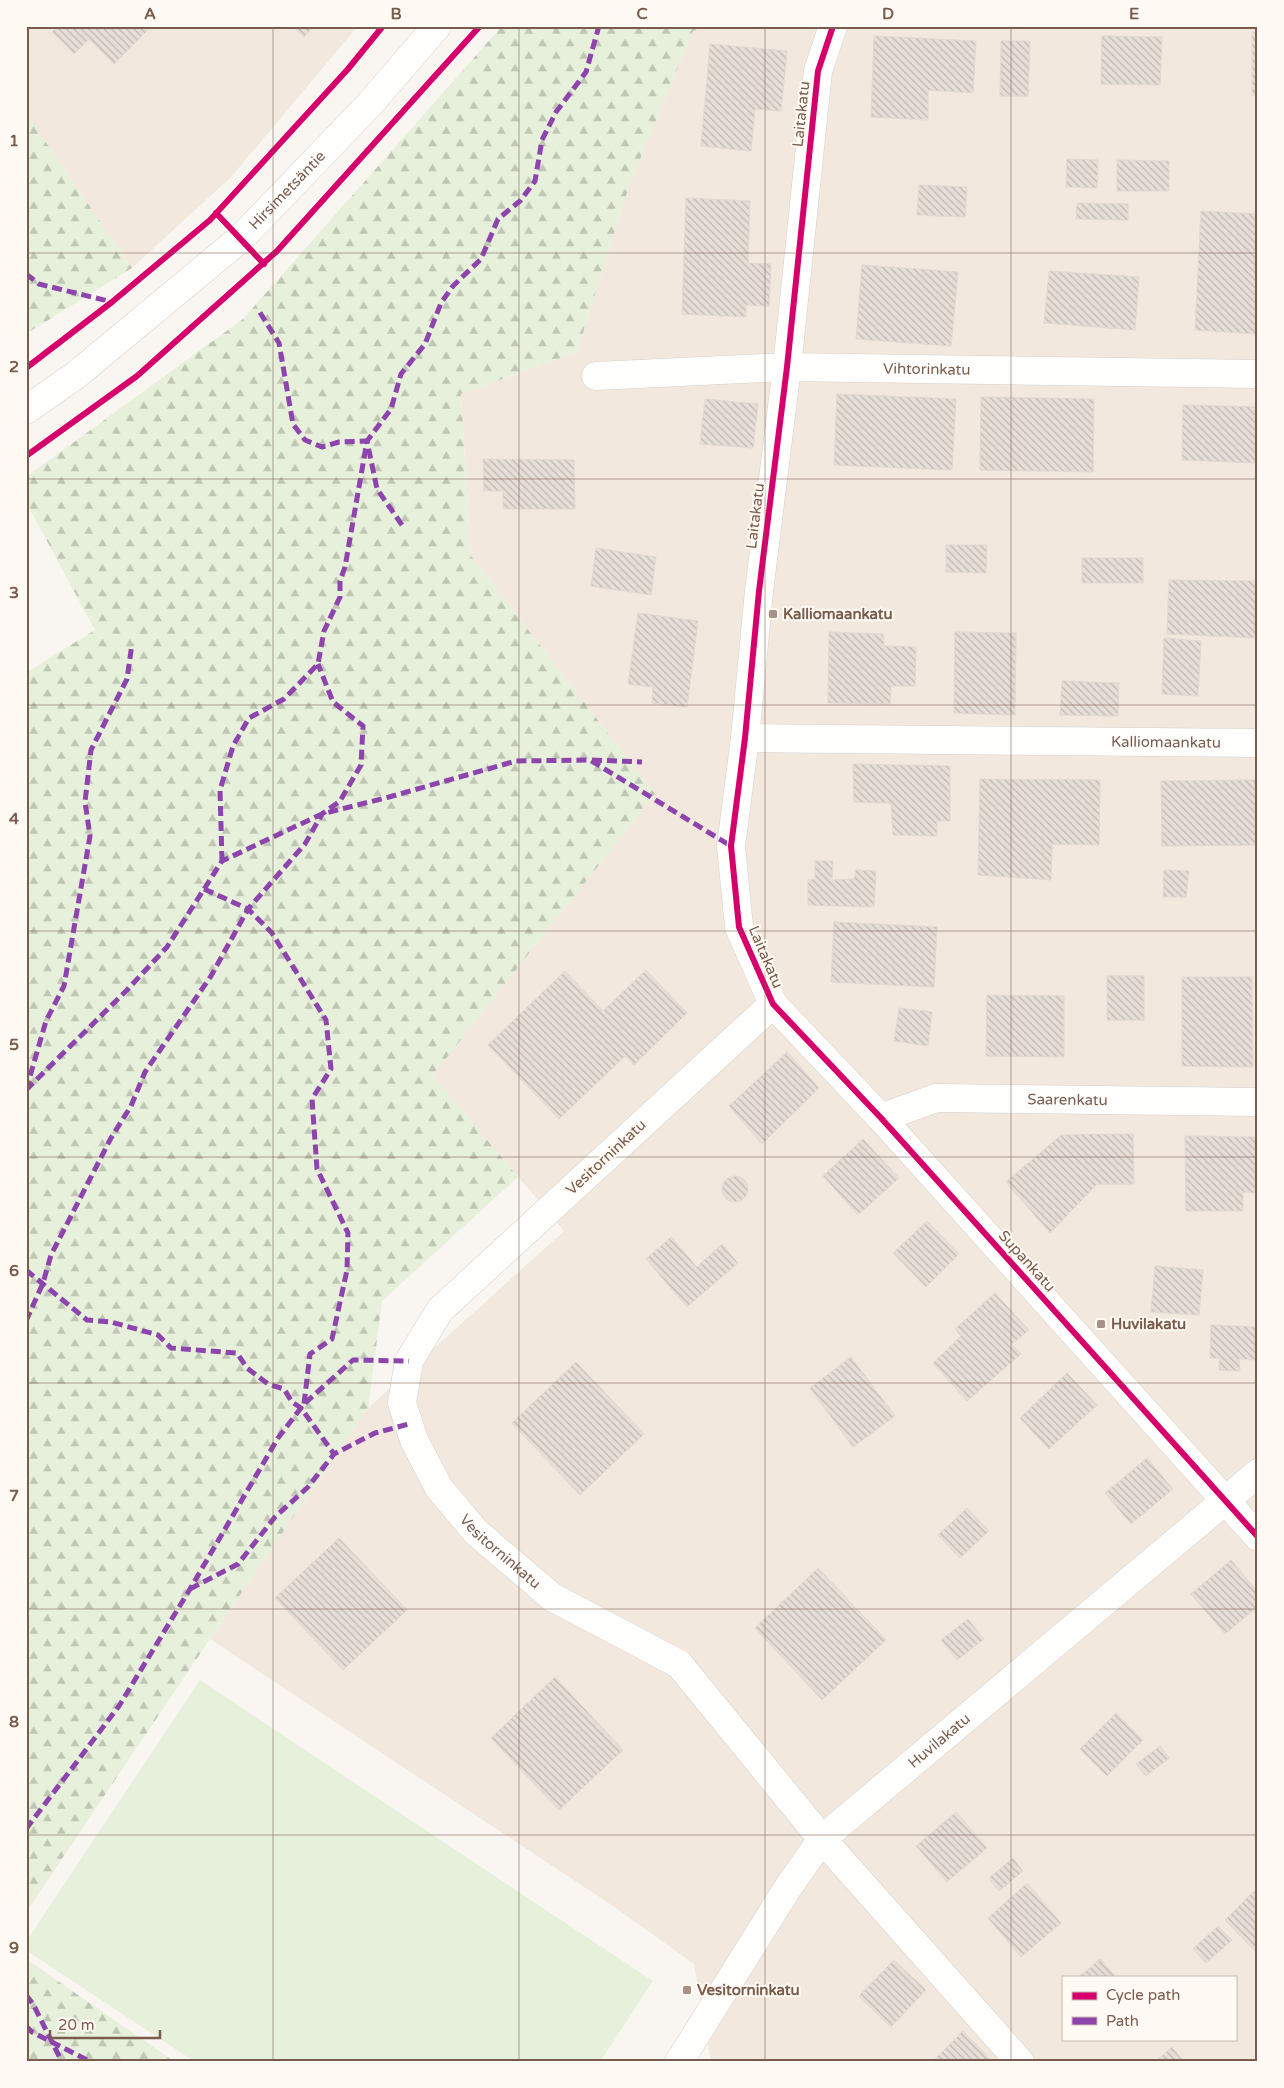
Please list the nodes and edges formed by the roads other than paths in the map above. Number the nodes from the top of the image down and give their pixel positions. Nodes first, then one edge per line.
1 (437, 26) edge
2 (833, 26) edge
3 (787, 367) junction
4 (1258, 374) edge
5 (596, 376) dead end
6 (26, 410) edge
7 (745, 738) junction
8 (1258, 743) edge
9 (773, 1004) junction
10 (1258, 1102) edge
11 (881, 1118) junction
12 (1258, 1473) edge
13 (1226, 1501) junction
14 (1258, 1537) edge
15 (822, 1839) junction
16 (679, 2062) edge
17 (1020, 2062) edge

1 - 6 street, Hirsimetsäntie
2 - 3 street, Laitakatu
3 - 4 street, Vihtorinkatu
3 - 5 street, Vihtorinkatu
3 - 7 street, Laitakatu
7 - 8 street, Kalliomaankatu
7 - 9 street, Laitakatu
9 - 11 street, Supankatu
9 - 15 street, Vesitorninkatu
10 - 11 street, Saarenkatu
11 - 13 street, Supankatu
12 - 13 street, Huvilakatu
13 - 14 street, Supankatu
13 - 15 street, Huvilakatu
15 - 16 street, Huvilakatu
15 - 17 street, Vesitorninkatu

